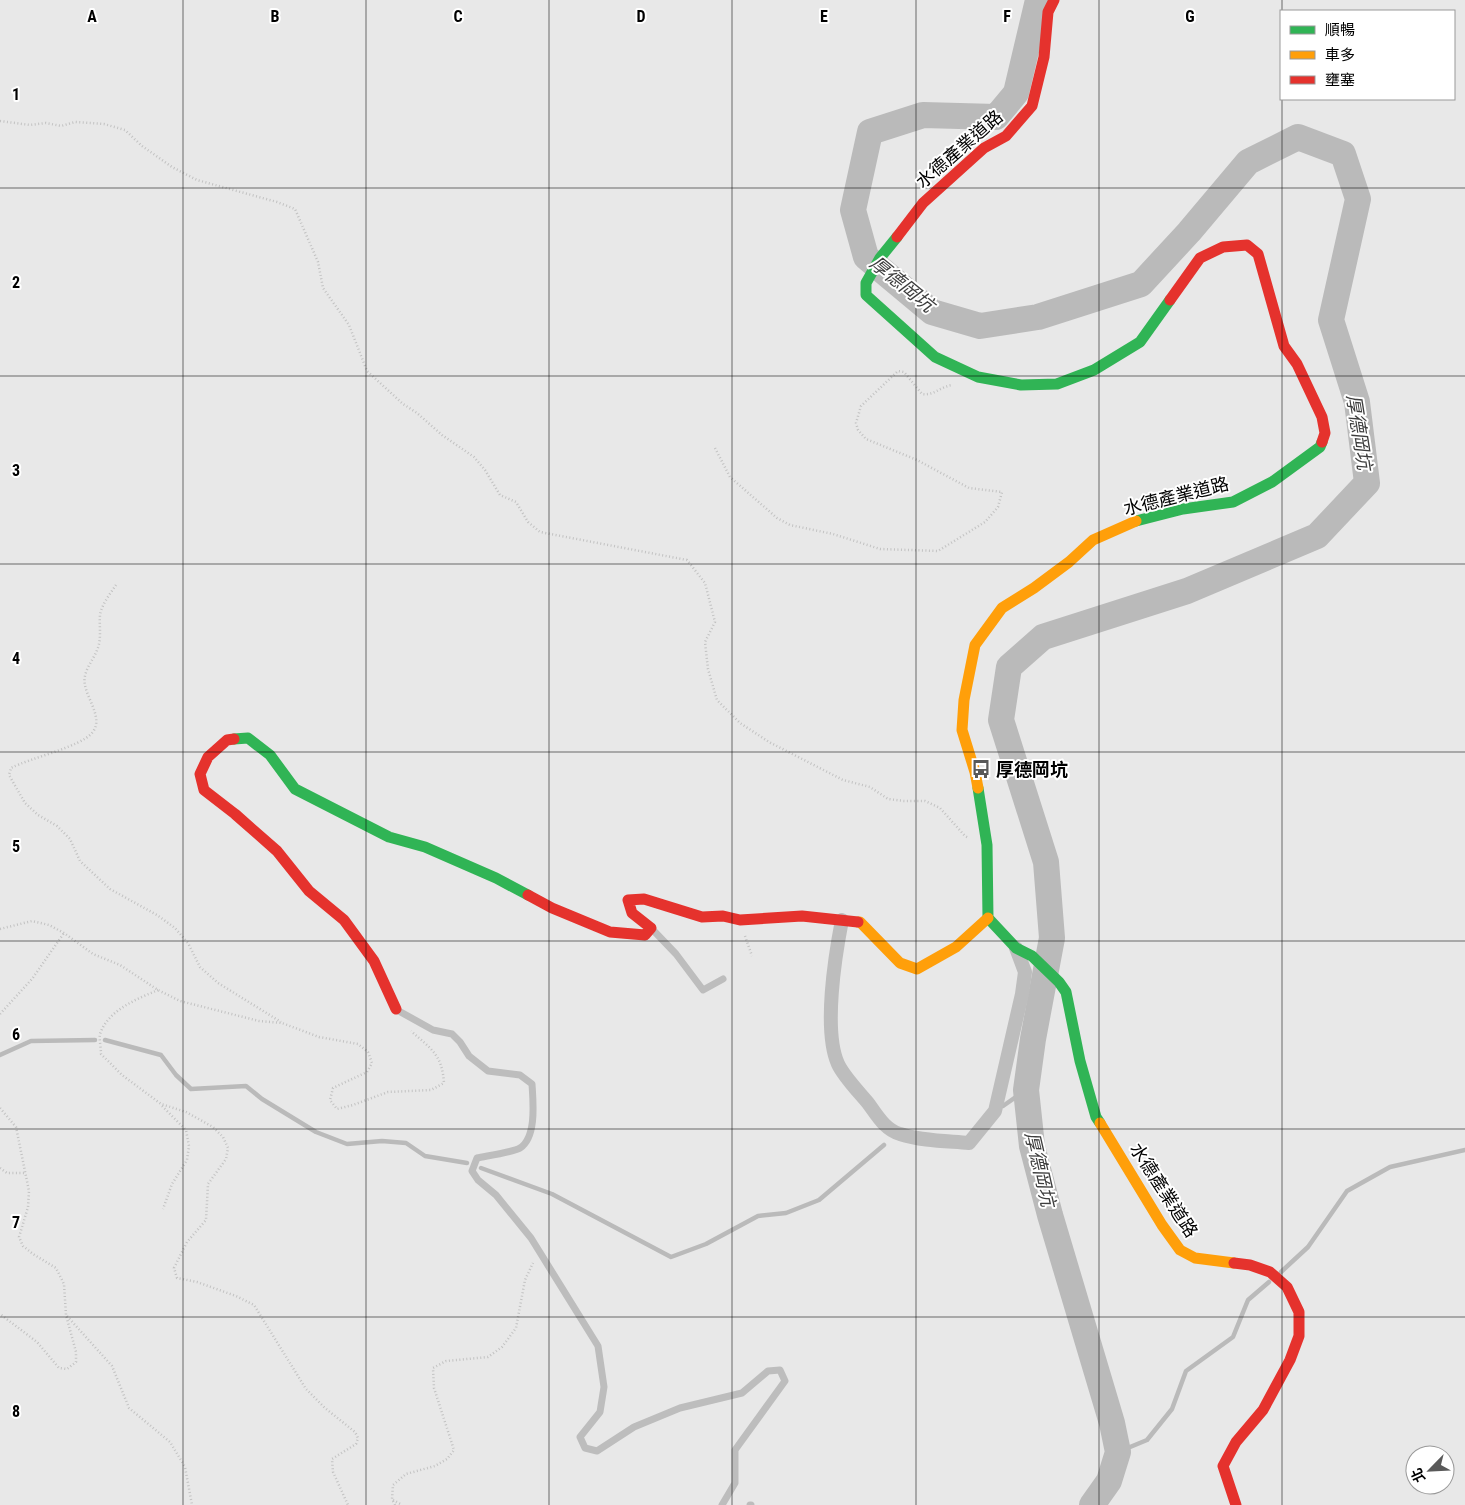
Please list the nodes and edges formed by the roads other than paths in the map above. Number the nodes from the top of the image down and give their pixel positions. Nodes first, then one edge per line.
1 (1054, 0) edge
2 (988, 918) junction
3 (842, 920) junction
4 (651, 928) junction
5 (1016, 948) junction
6 (723, 979) dead end
7 (396, 1009) joint
8 (722, 1505) edge
9 (1236, 1505) edge

1 - 2 street, 水德產業道路
2 - 3 street
2 - 5 street
3 - 4 street
3 - 5 street
4 - 6 lane
4 - 7 street
5 - 9 street, 水德產業道路
7 - 8 lane

